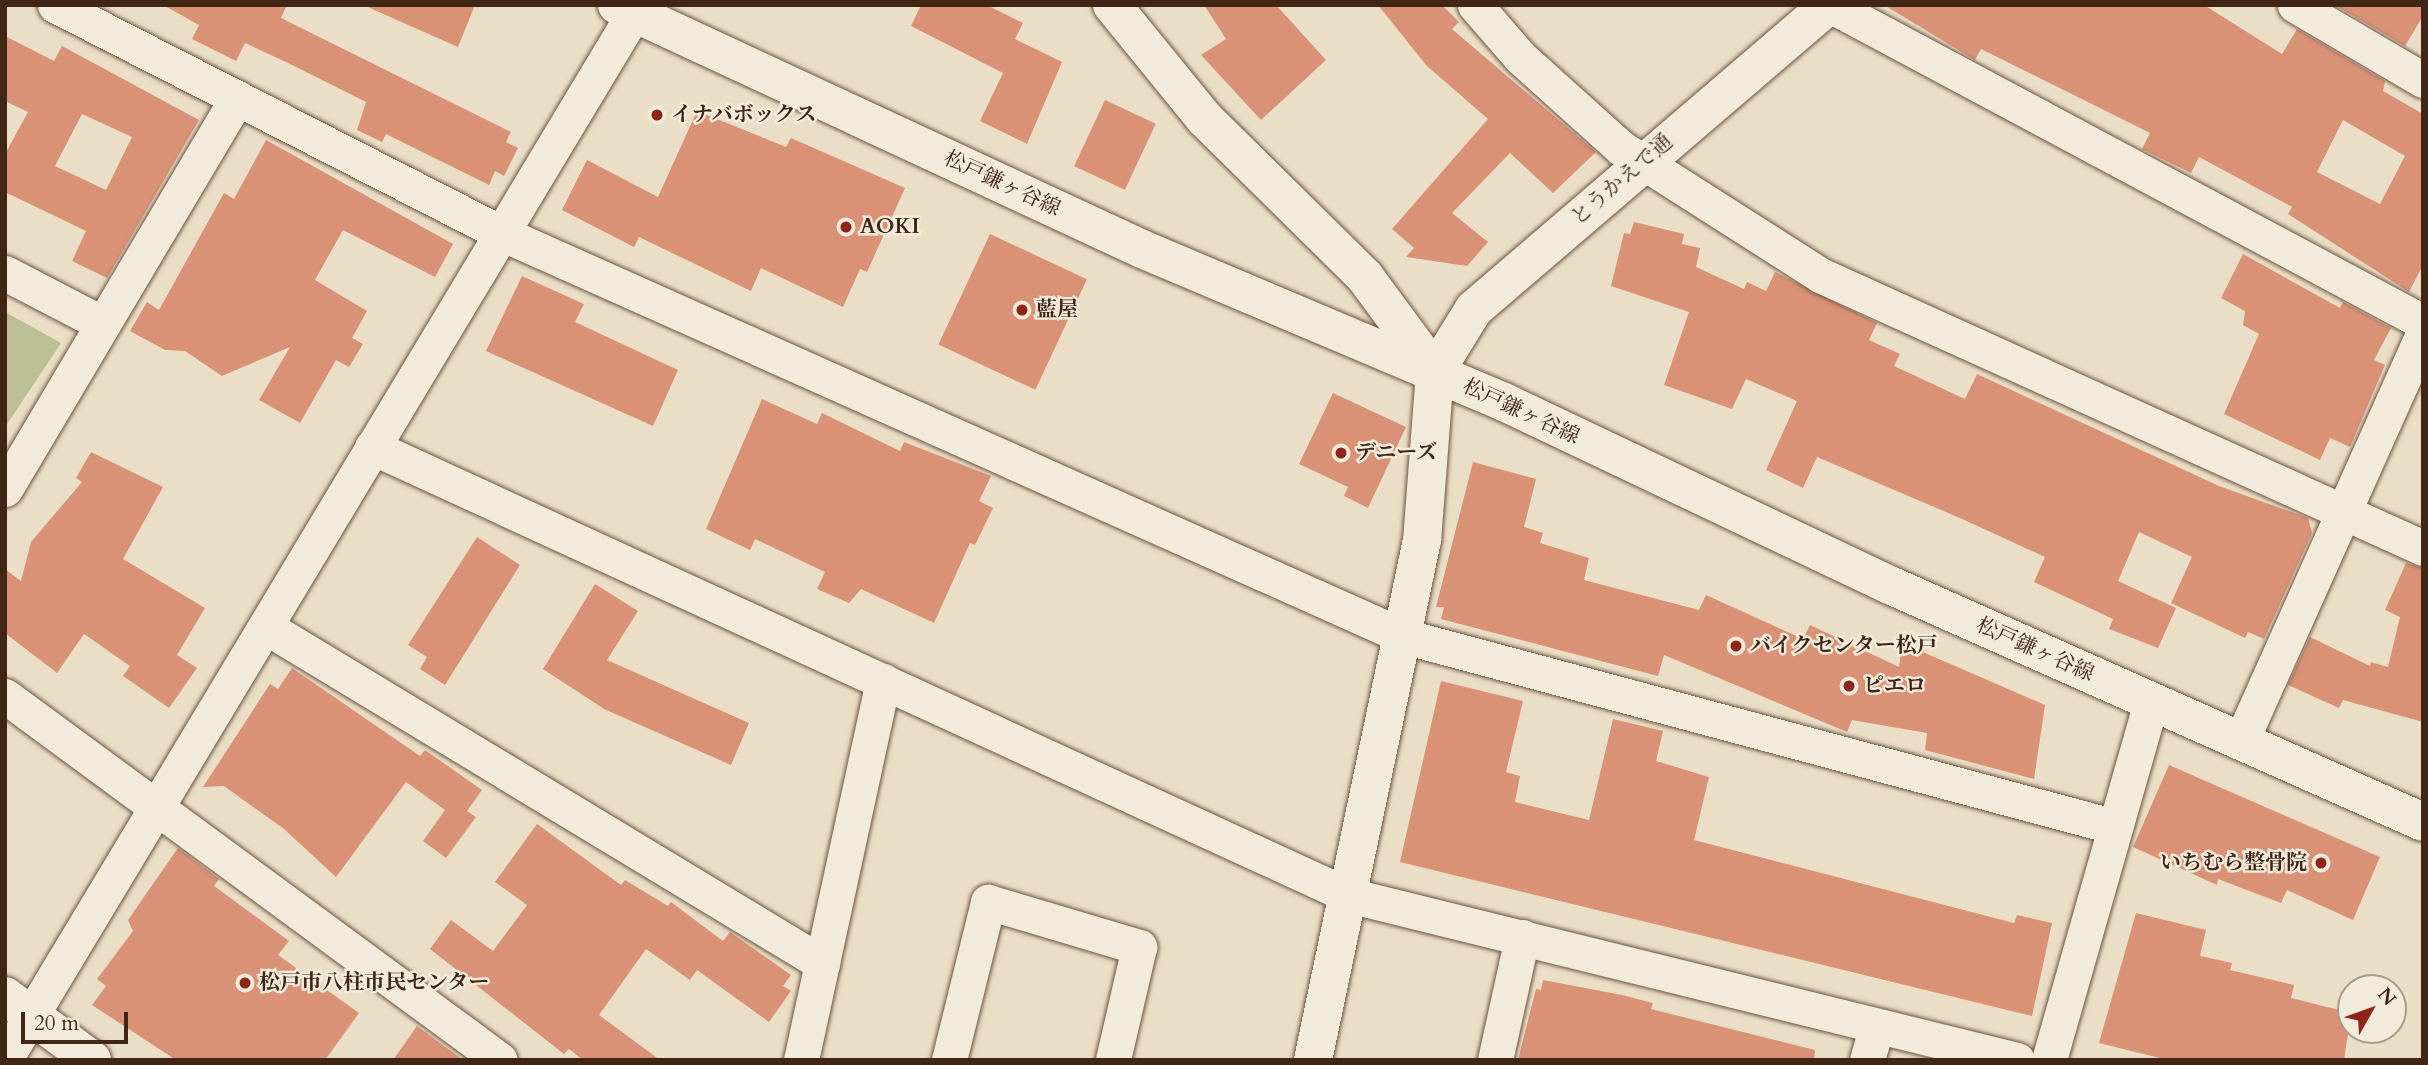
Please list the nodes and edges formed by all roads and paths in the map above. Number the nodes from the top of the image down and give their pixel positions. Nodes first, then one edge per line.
1 (55, 5) edge
2 (1112, 5) edge
3 (1475, 5) edge
4 (1830, 5) edge
5 (2295, 5) edge
6 (625, 9) edge
7 (2423, 80) edge
8 (237, 98) junction
9 (1641, 163) junction
10 (501, 233) junction
11 (5, 273) edge
12 (2423, 321) edge
13 (103, 324) junction
14 (2423, 334) edge
15 (1436, 372) junction
16 (372, 447) junction
17 (5, 489) edge
18 (2344, 513) junction
19 (2423, 548) edge
20 (267, 627) junction
21 (1403, 636) junction
22 (883, 681) junction
23 (5, 696) edge
24 (2151, 703) junction
25 (2241, 741) junction
26 (159, 808) junction
27 (2423, 822) edge
28 (2112, 826) junction
29 (1348, 895) junction
30 (1522, 937) junction
31 (822, 963) junction
32 (20, 1007) edge
33 (1877, 1026) junction
34 (5, 1059) edge
35 (92, 1060) edge
36 (500, 1060) edge
37 (801, 1060) edge
38 (949, 1060) edge
39 (1114, 1060) edge
40 (1313, 1060) edge
41 (1495, 1060) edge
42 (1867, 1060) edge
43 (2017, 1060) edge
44 (2049, 1060) edge

1 - 8 street
2 - 15 main road
3 - 9 street
4 - 9 main road, とうかえで通
4 - 12 street
5 - 7 street
6 - 10 street
6 - 15 main road, 松戸鎌ヶ谷線
8 - 10 street
8 - 13 street
9 - 15 main road, とうかえで通
9 - 18 street
10 - 16 street
10 - 21 street
11 - 13 street
13 - 17 street
14 - 18 street
15 - 21 main road
15 - 24 main road, 松戸鎌ヶ谷線
16 - 20 street
16 - 22 street
18 - 19 street
18 - 25 street
20 - 26 street
20 - 31 street
21 - 28 street
21 - 29 main road
22 - 29 street
22 - 31 street
23 - 26 street
24 - 25 main road, 松戸鎌ヶ谷線
24 - 28 street
25 - 27 main road, 松戸鎌ヶ谷線
26 - 32 street
26 - 36 street
28 - 44 street
29 - 30 street
29 - 40 main road
30 - 33 street
30 - 41 street
31 - 37 street
32 - 34 street
32 - 35 main road
33 - 42 street
33 - 43 street
38 - 39 street

